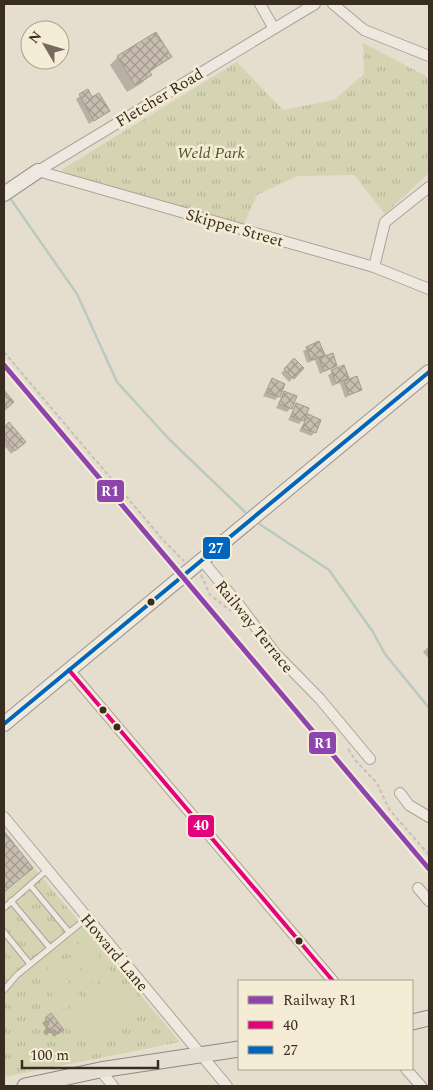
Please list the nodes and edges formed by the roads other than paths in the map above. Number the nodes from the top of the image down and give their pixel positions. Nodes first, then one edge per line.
1 (260, 4) edge
2 (315, 4) edge
3 (333, 4) edge
4 (273, 27) junction
5 (429, 56) edge
6 (38, 171) junction
7 (429, 186) edge
8 (4, 194) edge
9 (374, 267) junction
10 (429, 288) edge
11 (429, 372) edge
12 (197, 563) junction
13 (69, 670) junction
14 (4, 724) edge
15 (370, 760) dead end
16 (400, 794) dead end
17 (4, 817) edge
18 (429, 817) edge
19 (48, 870) junction
20 (30, 885) junction
21 (418, 888) dead end
22 (11, 901) junction
23 (429, 901) edge
24 (4, 908) edge
25 (87, 918) junction
26 (4, 932) edge
27 (69, 932) junction
28 (50, 948) junction
29 (30, 964) junction
30 (332, 980) edge
31 (4, 990) edge
32 (429, 1018) edge
33 (413, 1022) edge
34 (238, 1049) edge
35 (200, 1054) junction
36 (100, 1070) junction
37 (407, 1070) edge
38 (25, 1086) edge
39 (113, 1086) edge
40 (227, 1086) edge
41 (421, 1086) edge

1 - 4 street
2 - 4 street, Fletcher Road
3 - 5 street
4 - 6 street, Fletcher Road
6 - 8 main road, Fletcher Road
6 - 9 street, Skipper Street
7 - 9 street
9 - 10 street, Skipper Street
11 - 12 main road
12 - 13 main road
12 - 15 street, Railway Terrace
13 - 14 main road
13 - 30 street
16 - 18 street
17 - 19 street, Howard Lane
19 - 20 lane
19 - 25 street, Howard Lane
20 - 22 lane
20 - 27 lane
21 - 23 street
22 - 24 lane
22 - 28 lane
25 - 27 lane
25 - 35 street, Howard Lane
26 - 29 lane
27 - 28 lane
28 - 29 lane
29 - 31 lane
32 - 33 main road
34 - 35 main road
35 - 36 main road
35 - 40 street, Howard Lane
36 - 38 main road
36 - 39 street
37 - 41 street

